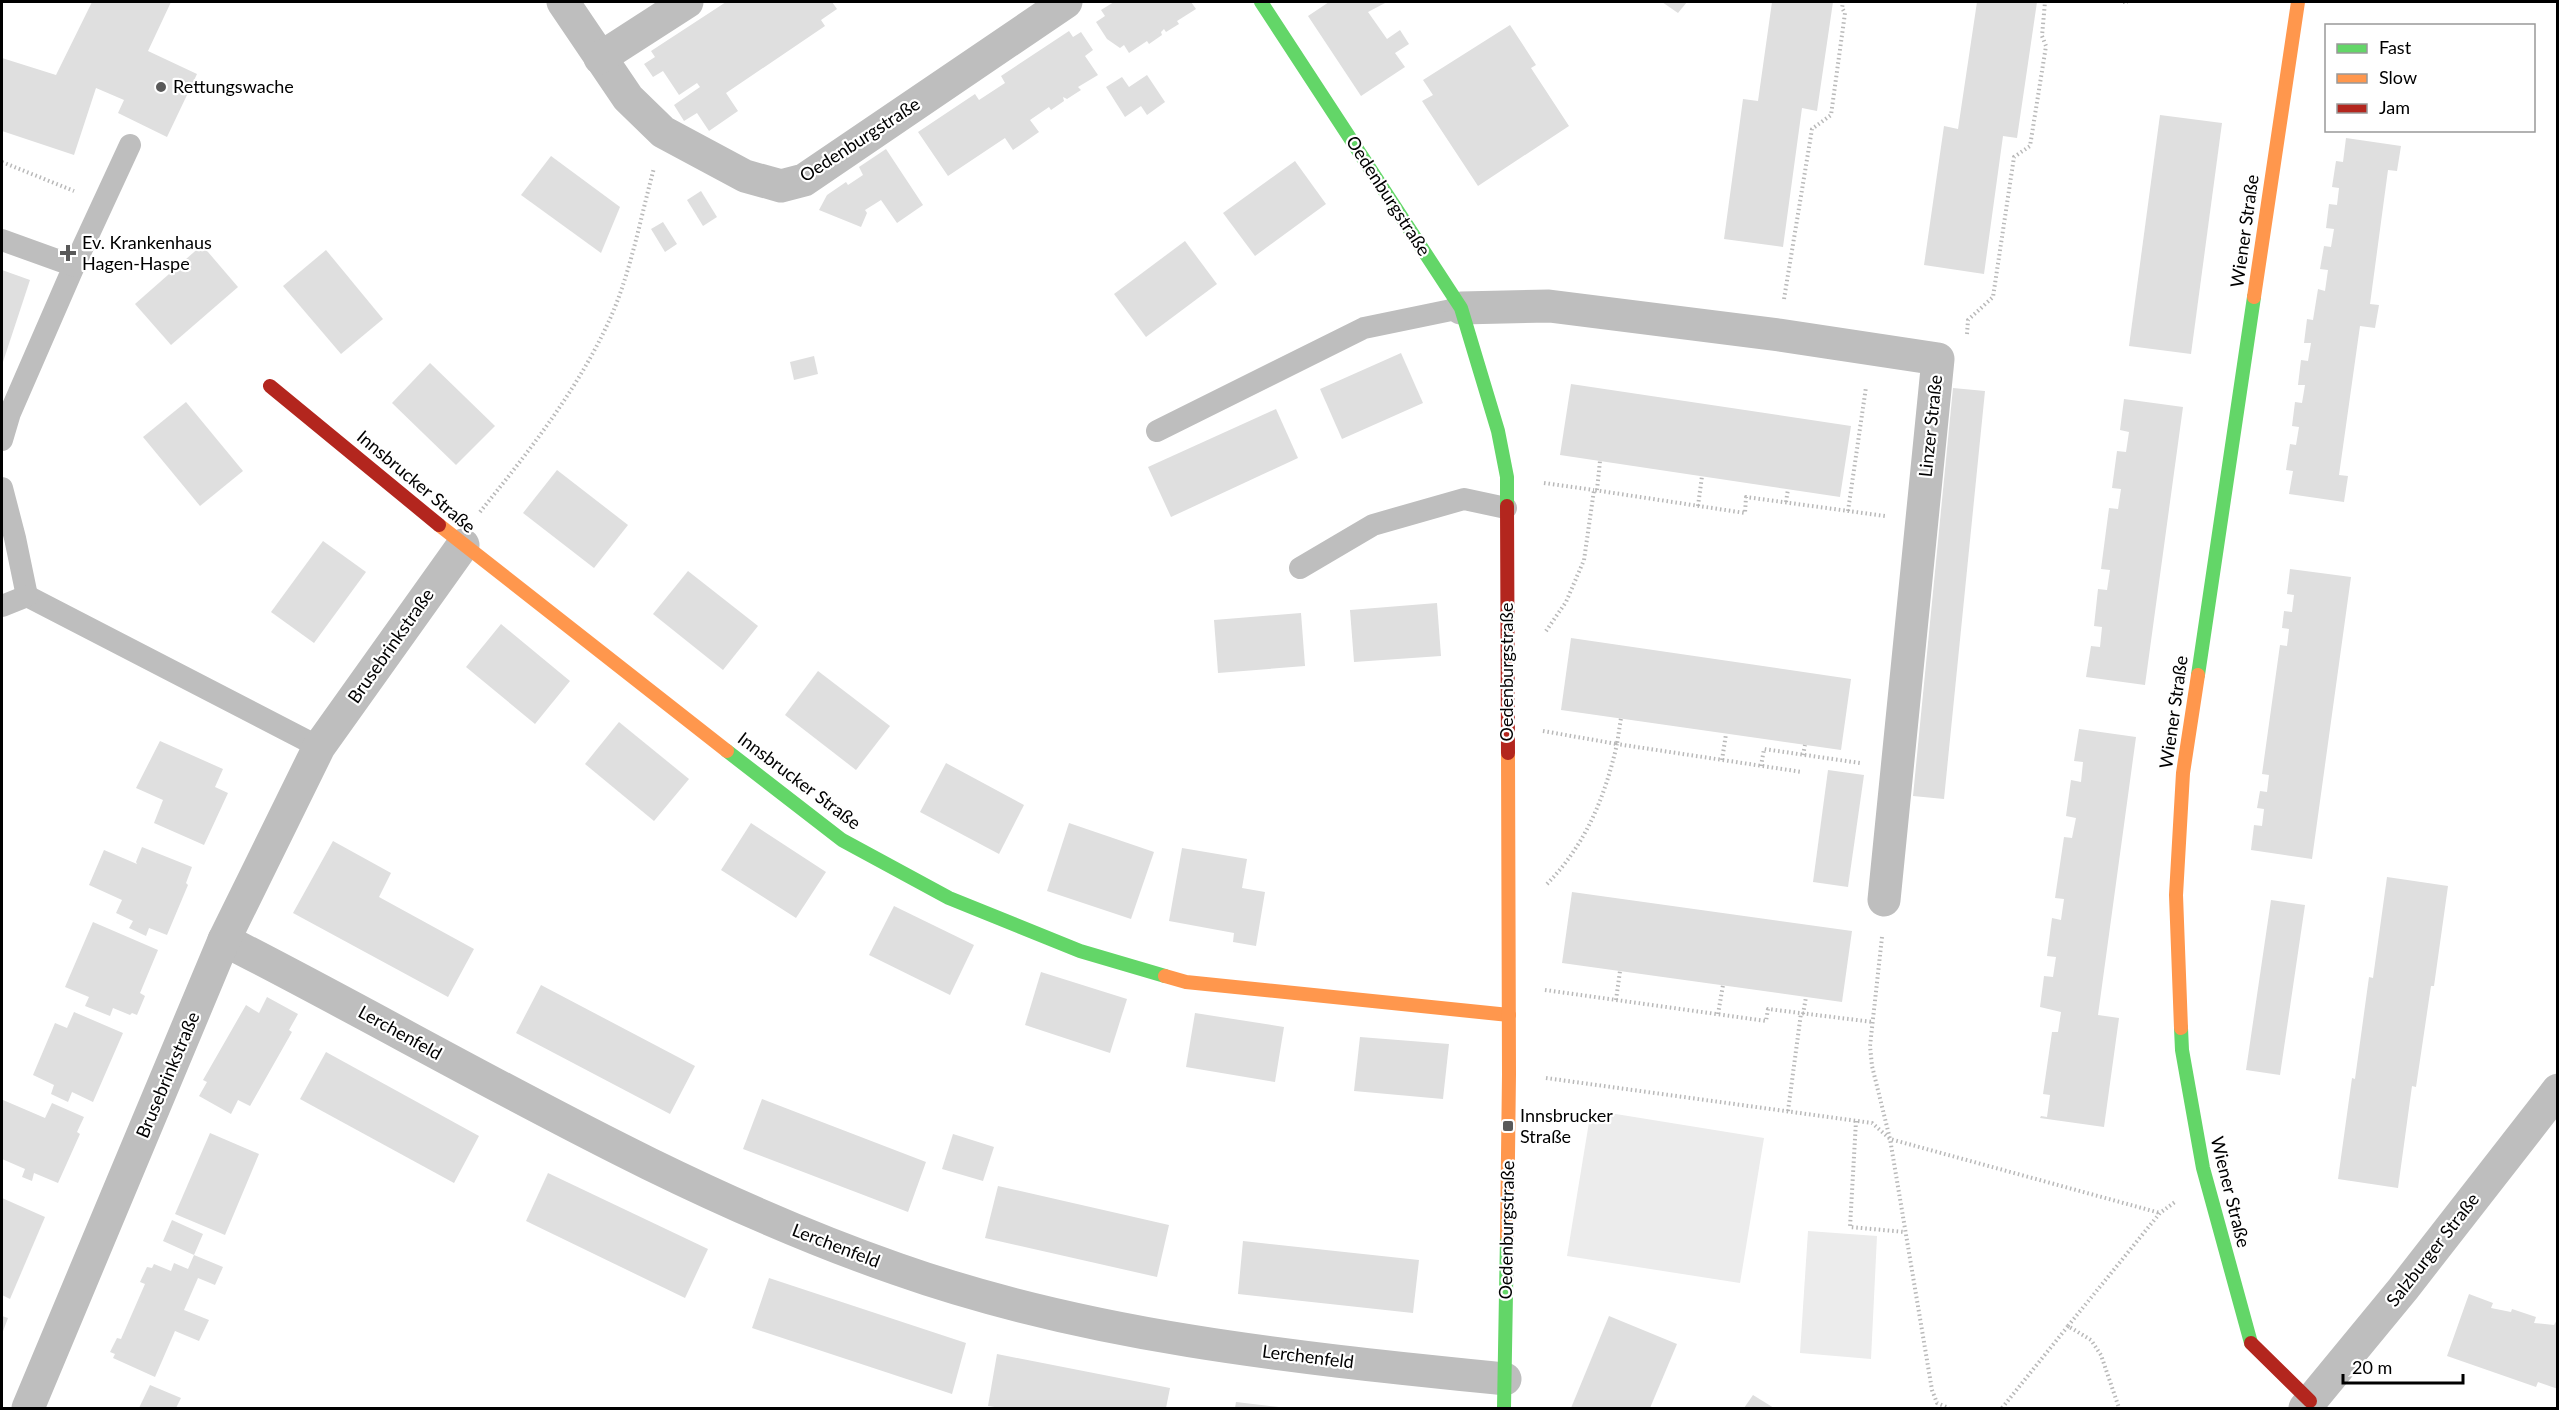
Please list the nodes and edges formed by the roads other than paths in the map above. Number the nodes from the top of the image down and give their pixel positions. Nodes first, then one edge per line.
1 (563, 2) edge
2 (687, 2) edge
3 (1066, 2) edge
4 (1261, 2) edge
5 (2298, 2) edge
6 (600, 58) junction
7 (130, 145) dead end
8 (2, 240) edge
9 (74, 266) junction
10 (1461, 308) junction
11 (270, 386) dead end
12 (1157, 431) dead end
13 (2, 440) edge
14 (2, 488) edge
15 (1506, 508) junction
16 (463, 545) junction
17 (1300, 568) dead end
18 (27, 596) junction
19 (2, 606) edge
20 (319, 747) junction
21 (1884, 900) road end
22 (224, 940) junction
23 (1509, 1015) junction
24 (2558, 1090) edge
25 (1504, 1394) edge
26 (2307, 1405) edge
27 (28, 1408) edge

1 - 6 street, Oedenburgstraße
2 - 6 street
3 - 6 street, Oedenburgstraße
4 - 10 street, Oedenburgstraße
5 - 26 street, Wiener Straße
7 - 9 lane
8 - 9 lane
9 - 13 lane
10 - 12 lane
10 - 15 street, Oedenburgstraße
10 - 21 street, Linzer Straße
11 - 16 street, Innsbrucker Straße
14 - 18 lane
15 - 17 lane
15 - 23 street, Oedenburgstraße
16 - 20 street, Brusebrinkstraße
16 - 23 street, Innsbrucker Straße
18 - 19 lane
18 - 20 lane
20 - 22 street, Brusebrinkstraße
22 - 25 street, Lerchenfeld
22 - 27 street, Brusebrinkstraße
23 - 25 street, Oedenburgstraße
24 - 26 street, Salzburger Straße

